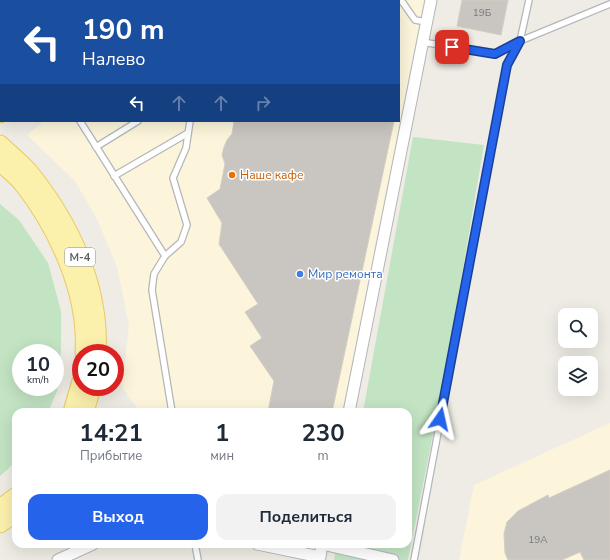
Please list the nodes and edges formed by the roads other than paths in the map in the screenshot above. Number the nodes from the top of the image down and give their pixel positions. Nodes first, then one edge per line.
1 (401, 0) edge
2 (431, 0) edge
3 (529, 0) edge
4 (610, 4) edge
5 (427, 22) junction
6 (520, 41) junction
7 (422, 42) junction
8 (81, 122) edge
9 (136, 122) edge
10 (190, 122) edge
11 (188, 133) junction
12 (0, 144) edge
13 (96, 147) junction
14 (0, 162) edge
15 (114, 176) junction
16 (26, 177) junction
17 (165, 256) junction
18 (84, 344) edge
19 (97, 344) edge
20 (77, 396) edge
21 (89, 396) edge
22 (73, 408) edge
23 (86, 408) edge
24 (171, 408) edge
25 (350, 408) edge
26 (12, 499) edge
27 (0, 508) edge
28 (12, 516) edge
29 (0, 524) edge
30 (84, 548) edge
31 (196, 548) edge
32 (274, 548) edge
33 (321, 548) edge
34 (340, 548) edge
35 (319, 559) edge
36 (58, 560) edge
37 (198, 560) edge
38 (393, 560) edge
39 (414, 560) edge

1 - 5 lane
2 - 5 street
3 - 6 lane
4 - 6 lane
5 - 7 street
6 - 7 lane
6 - 39 lane
7 - 25 street
8 - 13 lane
9 - 13 lane
10 - 11 lane
11 - 15 lane
11 - 17 lane
12 - 16 main road, М-4
13 - 15 lane
14 - 16 main road
15 - 17 lane
16 - 18 main road
16 - 19 main road, М-4
17 - 24 lane
20 - 22 main road
21 - 23 main road
26 - 27 main road
28 - 29 main road
30 - 36 street
31 - 37 lane
32 - 35 street
33 - 35 street
34 - 38 street

